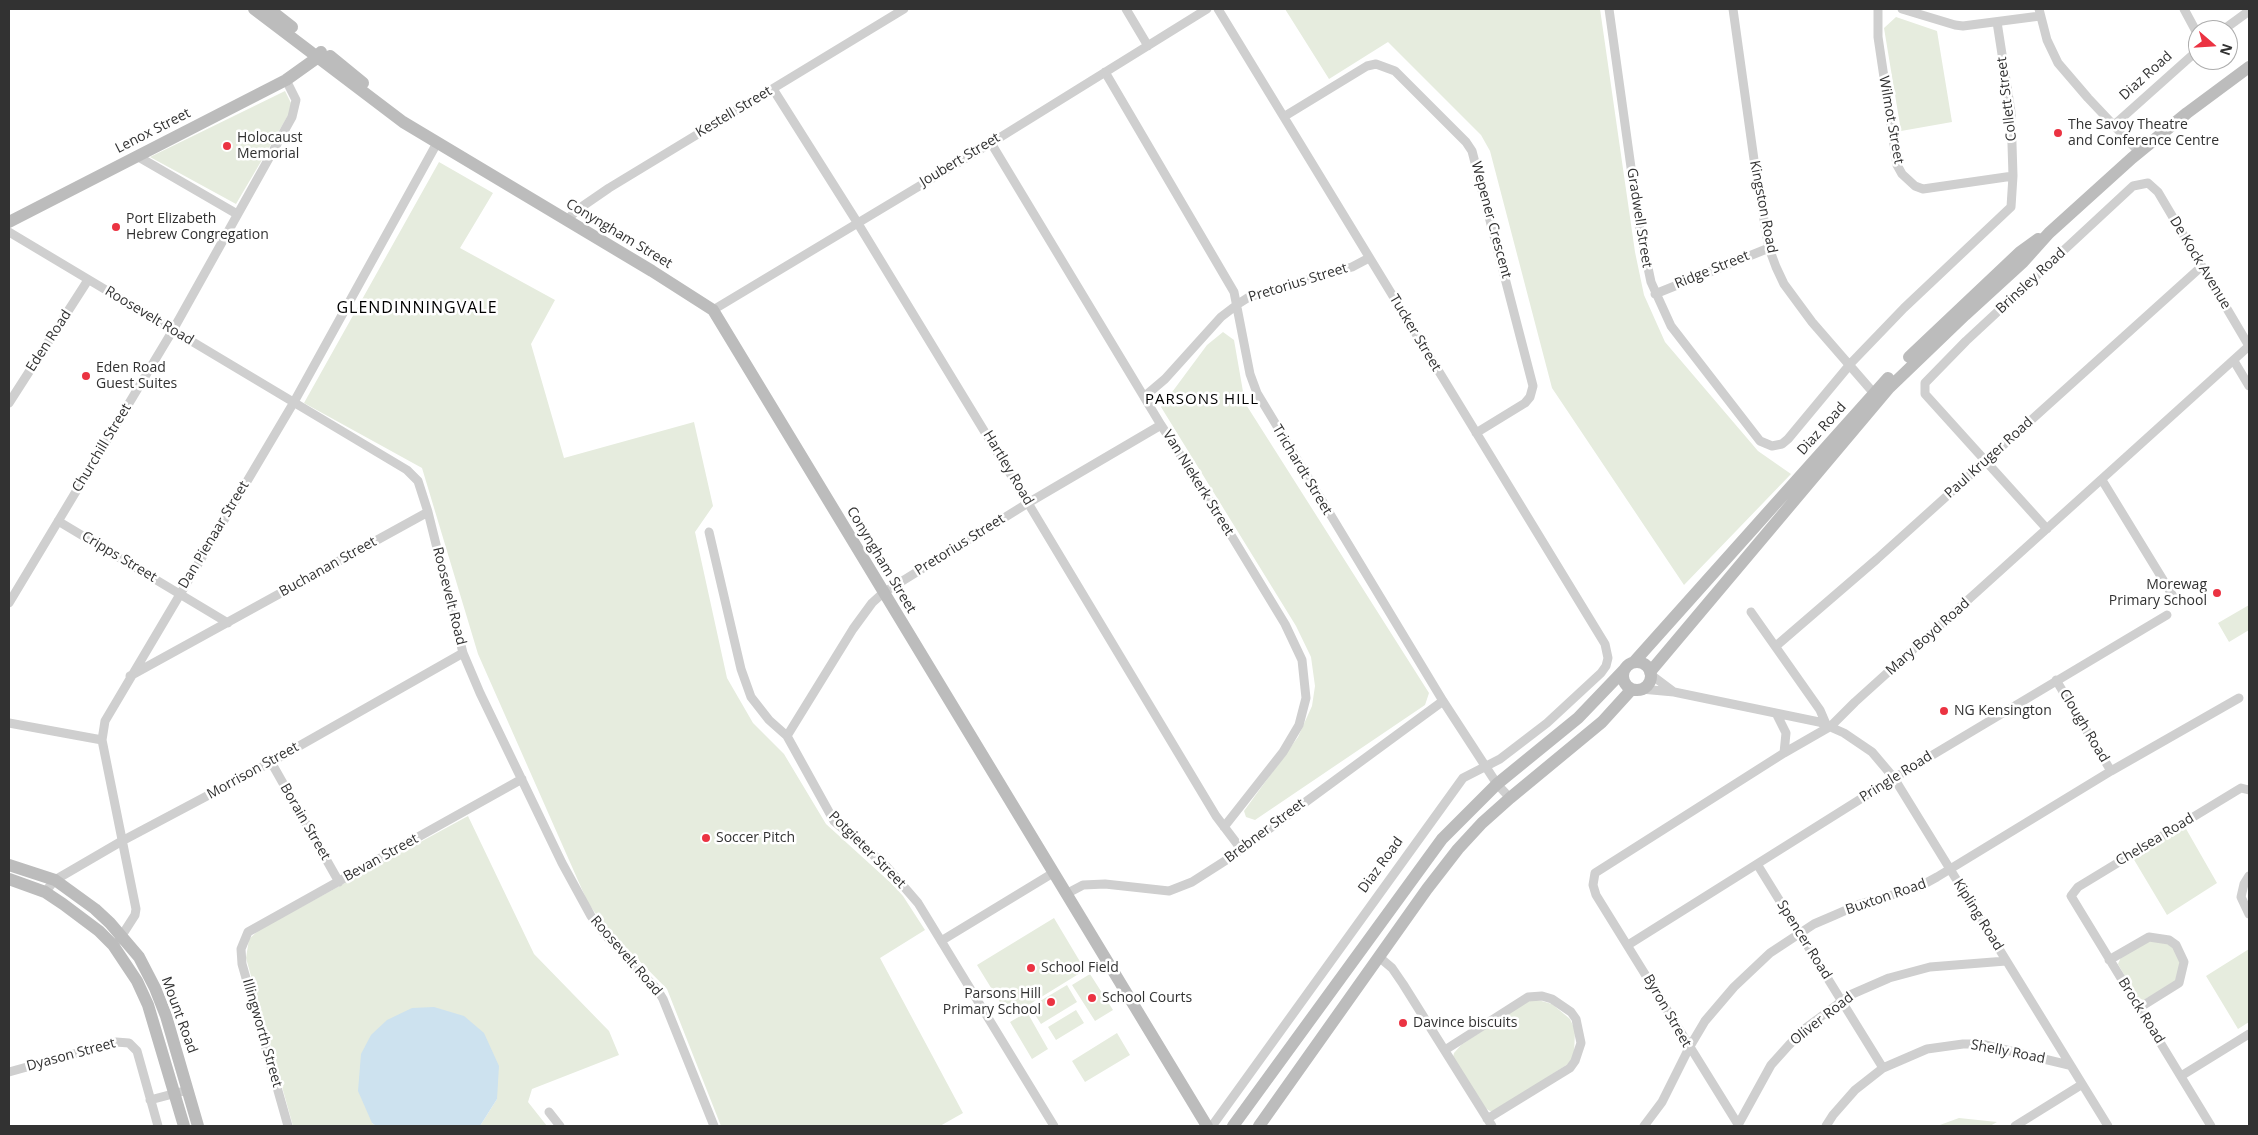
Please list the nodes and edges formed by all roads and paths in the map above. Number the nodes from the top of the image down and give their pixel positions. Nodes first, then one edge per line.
1 (254, 9) edge
2 (269, 9) edge
3 (904, 9) edge
4 (1126, 9) edge
5 (1207, 9) edge
6 (1218, 9) edge
7 (1609, 9) edge
8 (1734, 9) edge
9 (1878, 9) edge
10 (1902, 9) edge
11 (2249, 11) edge
12 (2040, 12) edge
13 (2237, 20) edge
14 (1996, 22) junction
15 (1148, 46) junction
16 (314, 53) junction
17 (2188, 59) edge
18 (2249, 67) edge
19 (1105, 72) junction
20 (286, 80) junction
21 (773, 89) junction
22 (1285, 116) junction
23 (2114, 125) junction
24 (437, 142) junction
25 (990, 143) junction
26 (2139, 152) junction
27 (137, 156) junction
28 (2014, 176) junction
29 (2148, 183) joint
30 (237, 214) junction
31 (567, 220) junction
32 (9, 222) edge
33 (857, 222) junction
34 (9, 232) edge
35 (1769, 248) junction
36 (1369, 258) junction
37 (2201, 267) junction
38 (88, 280) junction
39 (1655, 294) junction
40 (1238, 304) junction
41 (713, 310) junction
42 (173, 330) junction
43 (2249, 346) edge
44 (2234, 360) junction
45 (1849, 366) junction
46 (2249, 386) edge
47 (1145, 396) junction
48 (1877, 396) junction
49 (294, 402) junction
50 (9, 403) edge
51 (1161, 425) junction
52 (1476, 433) junction
53 (1772, 446) joint
54 (1986, 460) junction
55 (2102, 480) junction
56 (1028, 502) junction
57 (428, 512) junction
58 (58, 522) junction
59 (2047, 529) junction
60 (708, 532) dead end
61 (180, 593) junction
62 (883, 593) junction
63 (2176, 601) dead end
64 (9, 603) edge
65 (1751, 612) dead end
66 (2167, 615) dead end
67 (228, 623) junction
68 (1776, 646) junction
69 (463, 653) junction
70 (1608, 658) joint
71 (1634, 662) junction
72 (1624, 670) junction
73 (130, 676) junction
74 (1653, 676) junction
75 (2056, 680) junction
76 (1637, 689) junction
77 (1674, 692) junction
78 (2238, 698) dead end
79 (1443, 701) junction
80 (1776, 713) junction
81 (9, 723) edge
82 (1829, 725) junction
83 (787, 736) junction
84 (102, 740) junction
85 (1784, 753) junction
86 (271, 762) junction
87 (1485, 767) junction
88 (2111, 771) junction
89 (1894, 778) junction
90 (522, 779) junction
91 (1497, 784) junction
92 (2245, 789) edge
93 (1510, 798) junction
94 (1224, 827) junction
95 (122, 841) junction
96 (1241, 849) junction
97 (1757, 864) junction
98 (9, 865) edge
99 (1950, 870) junction
100 (1053, 873) junction
101 (2249, 876) edge
102 (9, 879) edge
103 (55, 880) junction
104 (339, 882) junction
105 (45, 892) junction
106 (1066, 894) junction
107 (1596, 895) joint
108 (2071, 896) joint
109 (2249, 914) edge
110 (1800, 933) junction
111 (244, 939) joint
112 (118, 941) junction
113 (940, 941) junction
114 (1628, 945) junction
115 (1379, 957) junction
116 (2109, 960) junction
117 (2006, 961) junction
118 (1842, 1001) junction
119 (2139, 1008) junction
120 (2249, 1034) edge
121 (1689, 1048) junction
122 (1445, 1050) junction
123 (2069, 1064) junction
124 (1883, 1068) junction
125 (9, 1072) edge
126 (2180, 1076) junction
127 (2082, 1085) junction
128 (188, 1090) junction
129 (175, 1094) junction
130 (150, 1100) junction
131 (549, 1112) dead end
132 (1490, 1123) edge
133 (158, 1126) edge
134 (184, 1126) edge
135 (198, 1126) edge
136 (288, 1126) edge
137 (560, 1126) edge
138 (714, 1126) edge
139 (1054, 1126) edge
140 (1208, 1126) edge
141 (1212, 1126) edge
142 (1234, 1126) edge
143 (1258, 1126) edge
144 (1644, 1126) edge
145 (1738, 1126) edge
146 (1826, 1126) edge
147 (2015, 1126) edge
148 (2108, 1126) edge
149 (2211, 1126) edge

1 - 16 street, Conyngham Street
2 - 16 street, Conyngham Street
3 - 21 street, Kestell Street
4 - 15 street
5 - 15 street, Joubert Street
6 - 22 street, Tucker Street
7 - 39 street, Gradwell Street
8 - 35 street, Kingston Road
9 - 28 street, Wilmot Street
10 - 14 street
11 - 13 street
12 - 14 street
12 - 23 street
14 - 28 street, Collett Street
15 - 19 street, Joubert Street
16 - 20 street, Lenox Street
16 - 24 street, Conyngham Street
17 - 23 street, Diaz Road
18 - 26 street, Diaz Road
19 - 25 street, Joubert Street
19 - 40 street, Trichardt Street
20 - 27 street, Lenox Street
20 - 30 street, Churchill Street
21 - 31 street, Kestell Street
21 - 33 street, Hartley Road
22 - 36 street, Tucker Street
22 - 52 street, Wepener Crescent
23 - 26 street
24 - 31 street, Conyngham Street
24 - 49 street, Dan Pienaar Street
25 - 33 street, Joubert Street
25 - 47 street, Van Niekerk Street
26 - 48 street, Diaz Road
27 - 30 street
27 - 32 street, Lenox Street
28 - 45 street, Diaz Road
29 - 37 street, De Kock Avenue
29 - 54 street, Brinsley Road
30 - 42 street, Churchill Street
31 - 41 street, Conyngham Street
33 - 41 street, Joubert Street
33 - 56 street, Hartley Road
34 - 38 street, Roosevelt Road
35 - 39 street, Ridge Street
35 - 45 street, Kingston Road
36 - 40 street, Pretorius Street
36 - 52 street, Tucker Street
37 - 43 street, De Kock Avenue
37 - 54 street, Paul Kruger Road
38 - 42 street, Roosevelt Road
38 - 50 street, Eden Road
39 - 53 street, Gradwell Street
40 - 47 street, Pretorius Street
40 - 79 street, Trichardt Street
41 - 62 street, Conyngham Street
42 - 49 street, Roosevelt Road
42 - 58 street, Churchill Street
43 - 44 street, Mary Boyd Road
44 - 46 street
44 - 55 street, Mary Boyd Road
45 - 48 street, Kingston Road
45 - 53 street, Diaz Road
47 - 51 street, Van Niekerk Street
48 - 71 street, Diaz Road
48 - 74 street, Diaz Road
49 - 57 street, Roosevelt Road
49 - 61 street, Dan Pienaar Street
51 - 56 street, Pretorius Street
51 - 94 street, Van Niekerk Street
52 - 70 street, Tucker Street
54 - 59 street
54 - 68 street, Paul Kruger Road
55 - 59 street, Mary Boyd Road
55 - 63 street
56 - 62 street, Pretorius Street
56 - 94 street, Hartley Road
57 - 67 street, Buchanan Street
57 - 69 street, Roosevelt Road
58 - 61 street, Cripps Street
58 - 64 street, Churchill Street
59 - 82 street, Mary Boyd Road
60 - 83 street, Potgieter Street
61 - 67 street
61 - 73 street, Dan Pienaar Street
62 - 83 street, Pretorius Street
62 - 100 street, Conyngham Street
65 - 68 street
66 - 75 street, Pringle Road
67 - 73 street, Buchanan Street
68 - 82 street
69 - 86 street, Morrison Street
69 - 90 street, Roosevelt Road
70 - 87 street, Diaz Road
71 - 72 street
71 - 74 street
72 - 76 street
72 - 91 street
73 - 84 street, Dan Pienaar Street
74 - 76 street
74 - 77 street, Kipling Road
75 - 88 street, Clough Road
75 - 89 street, Pringle Road
76 - 77 street, Kipling Road
76 - 93 street
77 - 80 street, Kipling Road
78 - 88 street, Buxton Road
79 - 87 street, Trichardt Street
79 - 96 street, Brebner Street
80 - 82 street, Kipling Road
80 - 85 street
81 - 84 street
82 - 85 street, Mary Boyd Road
82 - 89 street, Kipling Road
83 - 113 street, Potgieter Street
84 - 95 street, Dan Pienaar Street
85 - 107 street, Mary Boyd Road
86 - 95 street, Morrison Street
86 - 104 street, Borain Street
87 - 91 street, Trichardt Street
87 - 141 street, Diaz Road
88 - 99 street, Buxton Road
89 - 97 street, Pringle Road
89 - 99 street, Kipling Road
90 - 104 street, Bevan Street
90 - 138 street, Roosevelt Road
91 - 93 street, Trichardt Street
91 - 142 street
92 - 108 street, Chelsea Road
93 - 115 street
94 - 96 street, Hartley Road
95 - 103 street, Morrison Street
95 - 112 street, Dan Pienaar Street
96 - 106 street, Brebner Street
97 - 110 street, Spencer Road
97 - 114 street, Pringle Road
98 - 103 street, Mount Road
99 - 110 street, Buxton Road
99 - 117 street, Kipling Road
100 - 106 street, Conyngham Street
100 - 113 street
101 - 109 street
102 - 105 street, Mount Road
103 - 105 street, Morrison Street
103 - 112 street, Mount Road
104 - 111 street, Bevan Street
105 - 112 street, Mount Road
106 - 140 street, Conyngham Street
107 - 114 street, Byron Street
108 - 116 street, Brock Road
110 - 118 street, Spencer Road
110 - 121 street, Buxton Road
111 - 136 street, Illingworth Street
112 - 128 street, Mount Road
112 - 129 street, Mount Road
113 - 139 street, Potgieter Street
114 - 121 street, Byron Street
115 - 122 street
115 - 143 street
116 - 119 street, Brock Road
116 - 119 street
117 - 118 street, Oliver Road
117 - 123 street, Kipling Road
118 - 124 street, Spencer Road
118 - 145 street, Oliver Road
119 - 126 street, Brock Road
120 - 126 street
121 - 144 street, Buxton Road
121 - 145 street, Byron Street
122 - 132 street
122 - 132 street
123 - 124 street, Shelly Road
123 - 127 street, Kipling Road
124 - 146 street, Shelly Road
125 - 130 street, Dyason Street
126 - 149 street, Brock Road
127 - 147 street
127 - 148 street, Kipling Road
128 - 129 street
128 - 135 street, Mount Road
129 - 130 street
129 - 134 street, Mount Road
130 - 133 street
131 - 137 street

